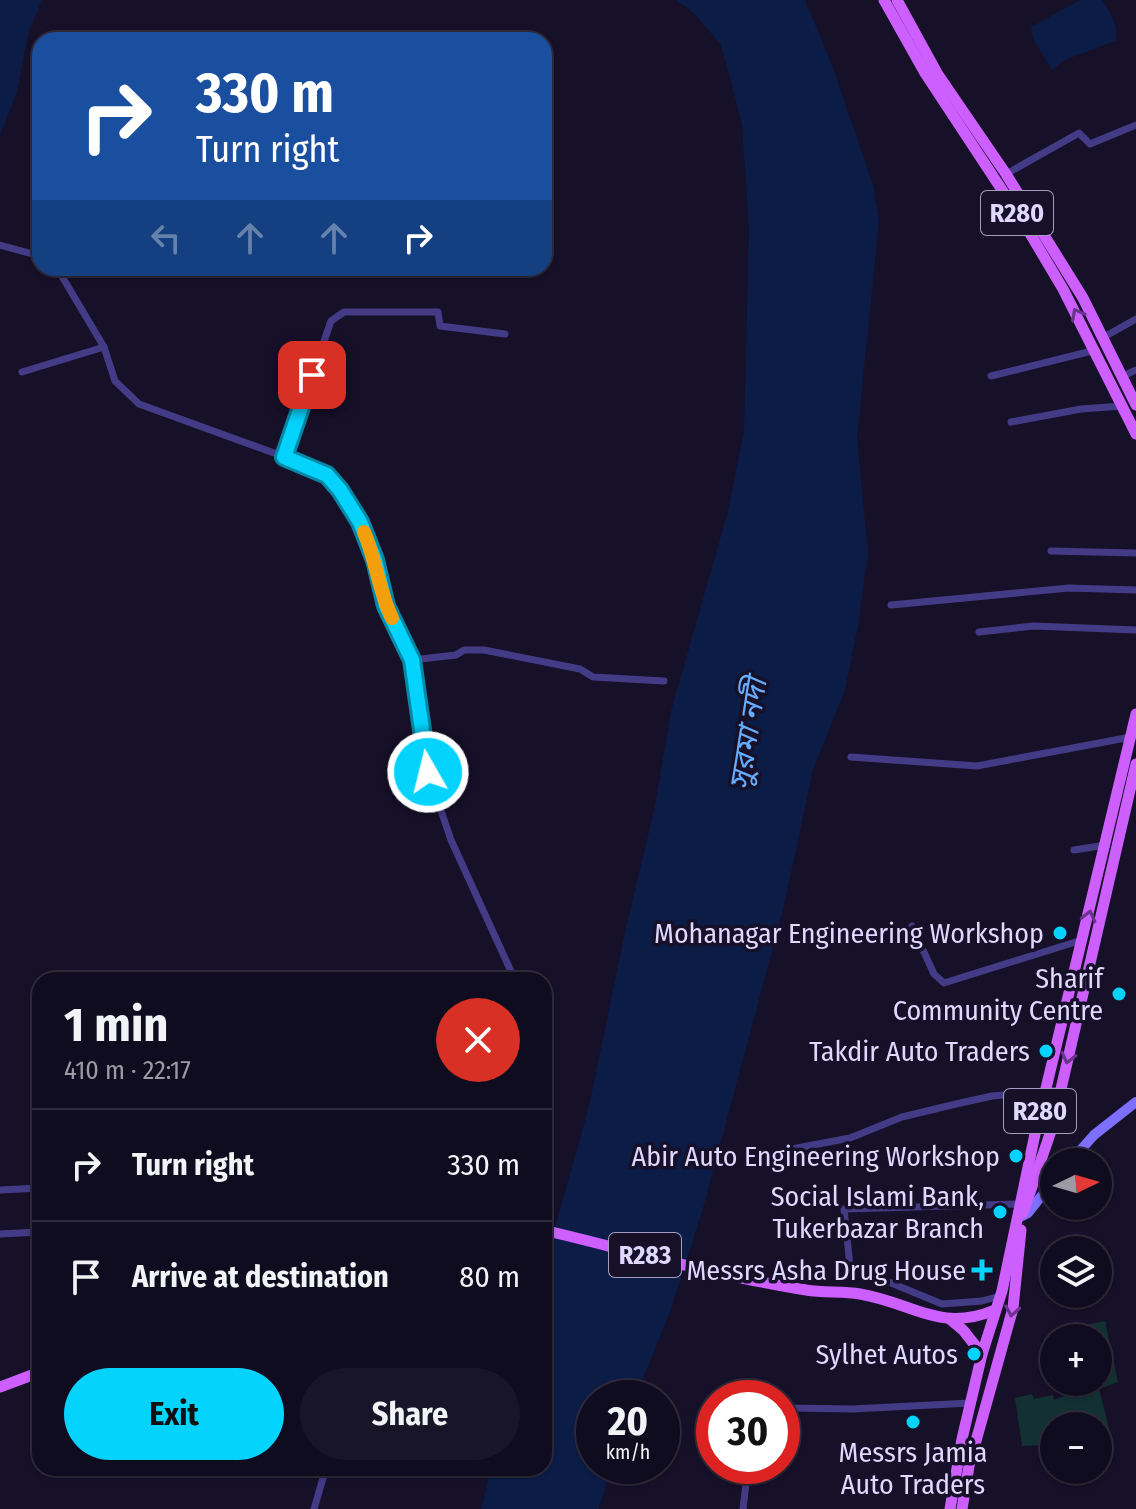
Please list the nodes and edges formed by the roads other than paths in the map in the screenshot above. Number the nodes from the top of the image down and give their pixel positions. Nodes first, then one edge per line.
1 (884, 0) edge
2 (897, 0) edge
3 (1136, 125) edge
4 (1006, 174) junction
5 (0, 245) edge
6 (32, 254) edge
7 (62, 276) edge
8 (1136, 319) edge
9 (505, 334) dead end
10 (1104, 337) junction
11 (104, 347) junction
12 (1096, 350) junction
13 (1136, 370) edge
14 (22, 372) dead end
15 (991, 376) dead end
16 (1123, 376) junction
17 (1136, 405) edge
18 (1123, 406) junction
19 (1011, 422) dead end
20 (1136, 434) edge
21 (284, 457) junction
22 (1051, 551) dead end
23 (1136, 553) edge
24 (1136, 590) edge
25 (891, 605) dead end
26 (1136, 630) edge
27 (979, 632) dead end
28 (412, 660) junction
29 (664, 681) dead end
30 (1136, 714) edge
31 (1131, 737) junction
32 (851, 757) dead end
33 (1136, 764) edge
34 (1106, 845) junction
35 (1074, 850) dead end
36 (912, 926) dead end
37 (1082, 940) junction
38 (511, 972) edge
39 (1068, 1000) junction
40 (1082, 1003) junction
41 (1045, 1090) junction
42 (1061, 1090) junction
43 (1136, 1102) edge
44 (1037, 1124) junction
45 (1052, 1128) junction
46 (1082, 1148) edge
47 (781, 1151) dead end
48 (32, 1188) edge
49 (0, 1190) edge
50 (1040, 1198) edge
51 (1019, 1204) junction
52 (1019, 1218) junction
53 (32, 1232) edge
54 (552, 1232) edge
55 (0, 1234) edge
56 (1000, 1296) junction
57 (995, 1310) junction
58 (950, 1320) junction
59 (988, 1336) junction
60 (1006, 1341) junction
61 (982, 1354) junction
62 (32, 1375) edge
63 (0, 1387) edge
64 (971, 1403) junction
65 (800, 1408) edge
66 (324, 1476) edge
67 (746, 1484) edge
68 (314, 1509) edge
69 (743, 1509) edge
70 (950, 1509) edge
71 (962, 1509) edge

12 -> 1 main road, R280
2 - 4 main road, R280
3 - 4 street
4 - 10 main road, R280
5 - 6 street
7 - 11 street
8 - 10 street
9 - 21 street
10 - 16 main road, R280
11 - 14 street
11 - 21 street
12 - 15 street
12 - 18 main road, R280
13 - 16 street
16 - 17 main road, R280
18 - 19 street
18 - 20 main road, R280
21 - 28 street
22 - 23 street
24 - 25 street
26 - 27 street
28 - 29 street
28 - 38 street
30 - 31 main road, R280
31 - 32 street
31 - 34 main road, R280
33 - 40 main road, R280
34 - 35 street
37 -> 34 main road, R280
36 - 37 street
37 - 39 main road, R280
39 - 40 main road
39 - 41 main road, R280
40 -> 42 main road, R280
41 - 42 street
41 - 44 main road, R280
41 - 47 street
42 - 45 main road, R280
43 - 46 main road
44 - 45 main road
44 - 51 main road, R280
45 - 52 main road, R280
48 - 49 street
50 - 52 main road
51 - 52 main road, R280
51 - 56 street
52 - 56 main road, R280
52 -> 60 main road, R280
53 - 55 street
54 - 58 main road, R283
56 - 57 main road, R280
57 - 58 main road
57 - 59 main road, R280
58 - 61 main road
59 - 60 main road
59 - 61 main road, R280
60 - 71 main road, R280
61 - 64 main road, R280
62 - 63 main road
64 - 65 street
64 - 70 main road, R280
66 - 68 street
67 - 69 street

